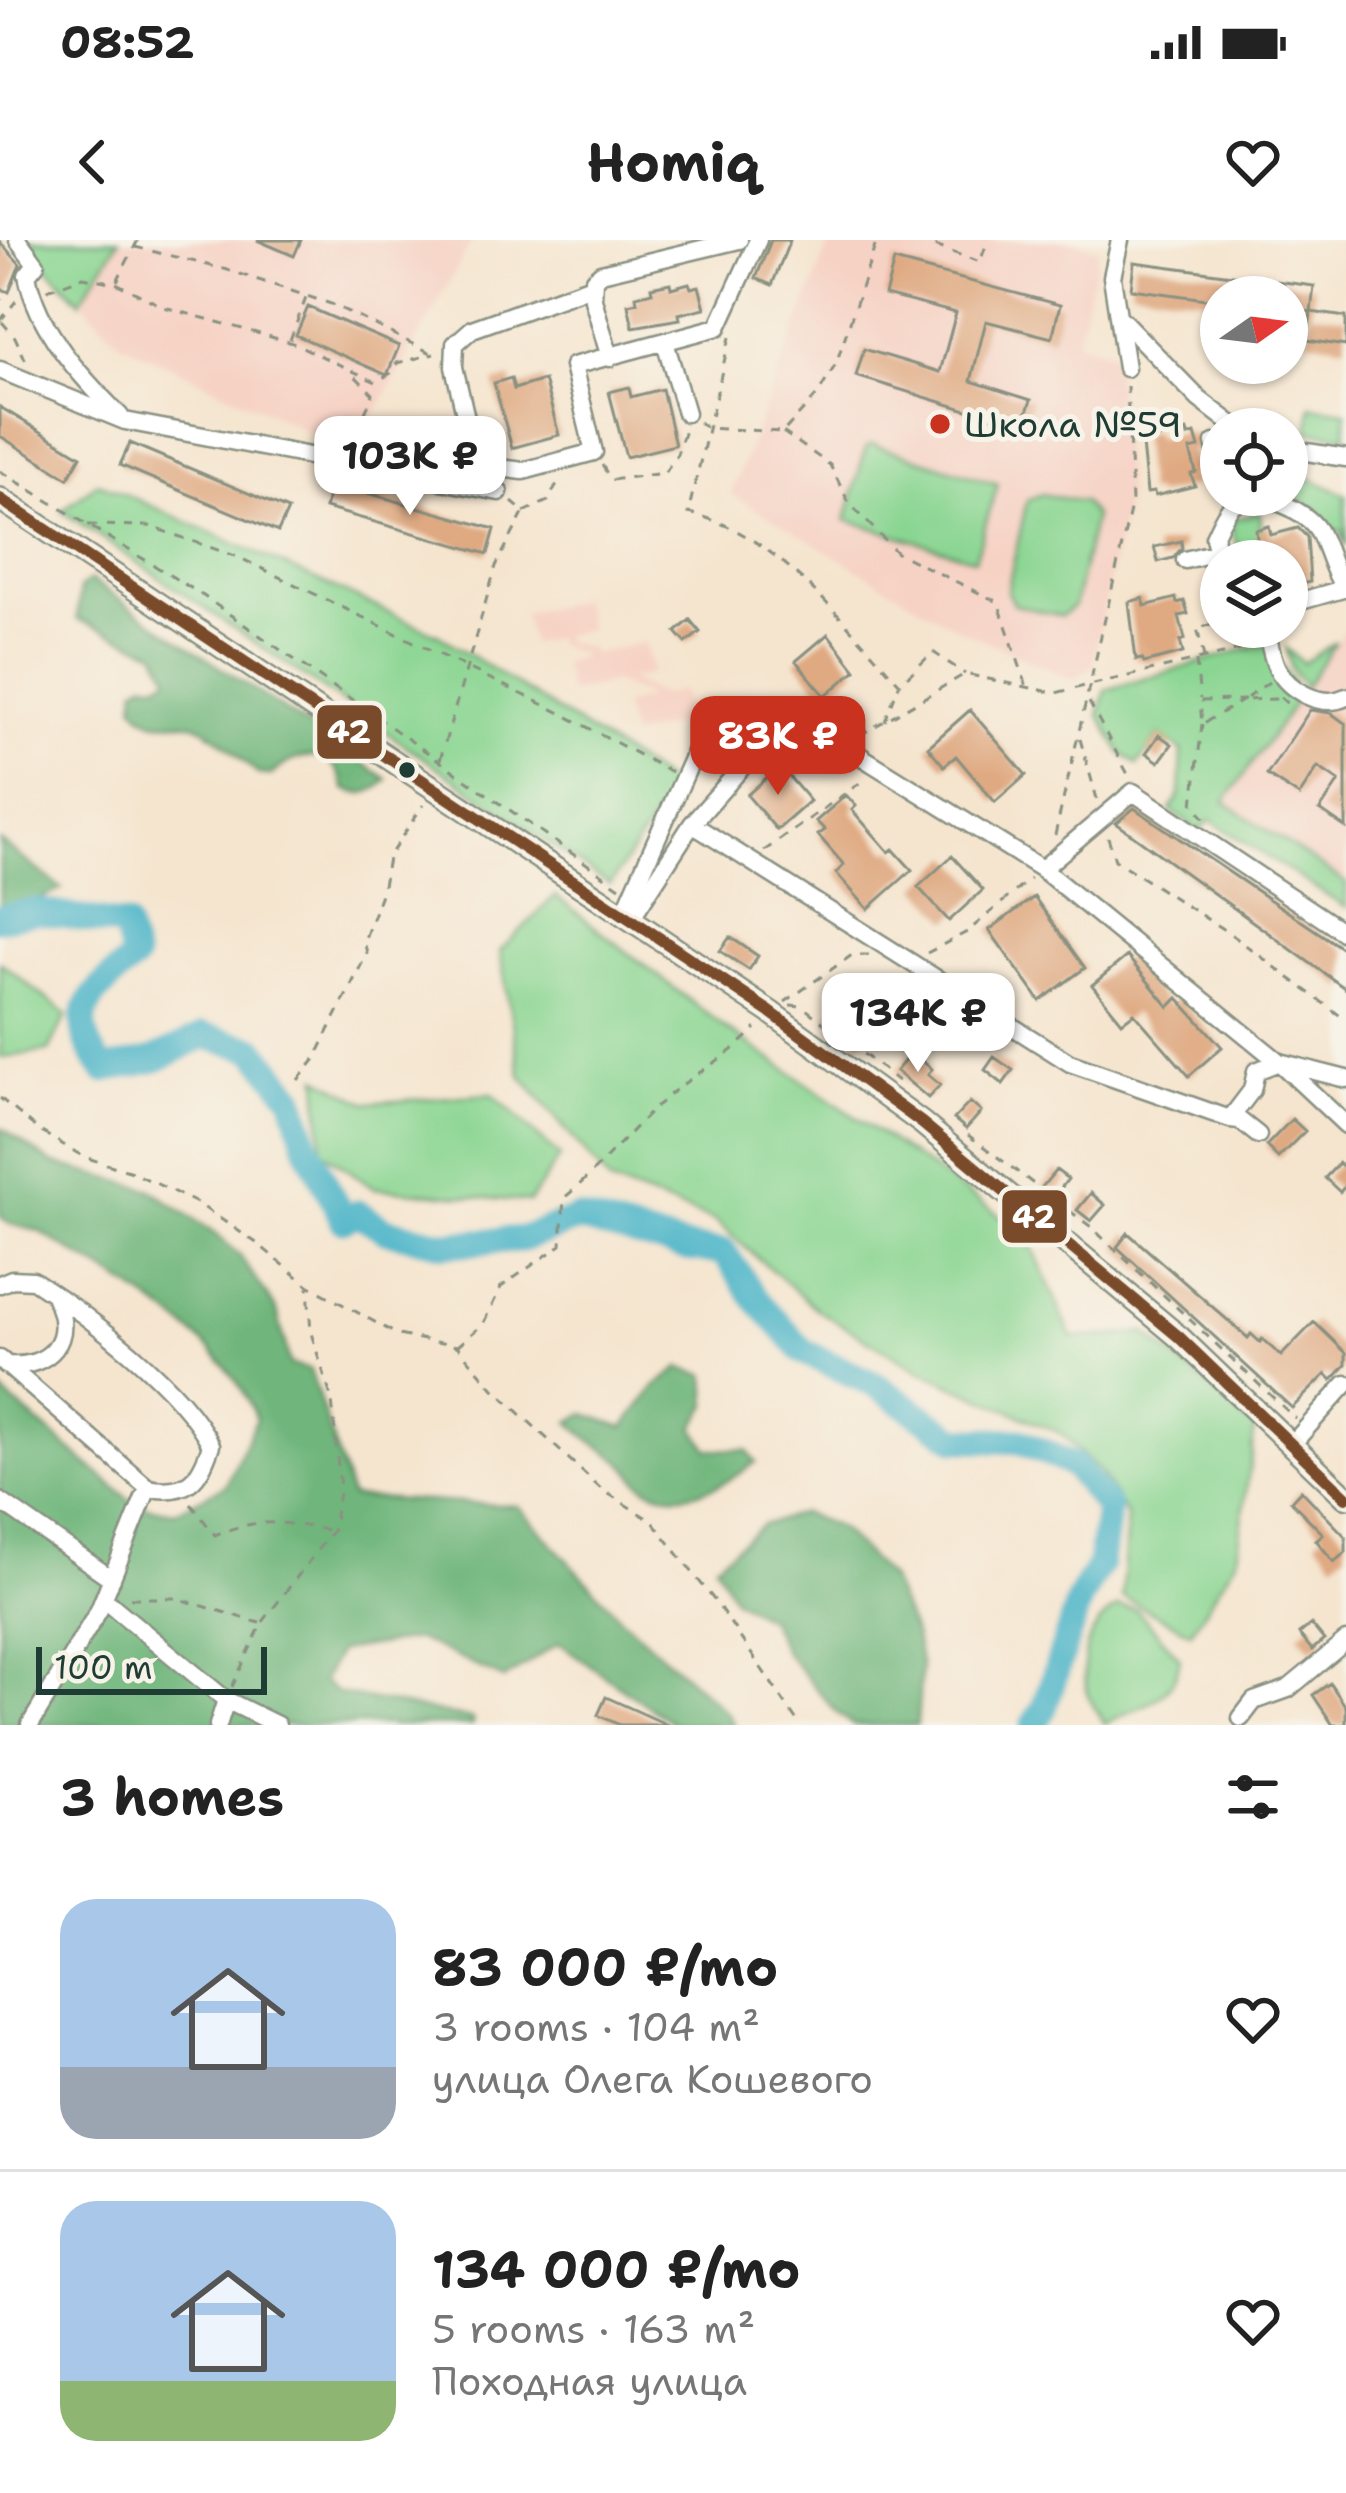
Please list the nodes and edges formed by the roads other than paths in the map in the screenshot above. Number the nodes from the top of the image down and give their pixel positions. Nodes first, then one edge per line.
1 (18, 240) edge
2 (739, 240) edge
3 (758, 240) edge
4 (1120, 240) edge
5 (592, 286) junction
6 (12, 298) edge
7 (1118, 316) junction
8 (665, 342) junction
9 (610, 358) junction
10 (1126, 368) road end
11 (0, 370) edge
12 (1211, 408) edge
13 (686, 413) road end
14 (125, 421) junction
15 (1308, 452) edge
16 (1346, 458) edge
17 (500, 493) road end
18 (0, 499) edge
19 (1305, 516) edge
20 (1185, 560) dead end
21 (1200, 560) edge
22 (1345, 590) edge
23 (1308, 600) edge
24 (1272, 648) edge
25 (1346, 697) edge
26 (703, 734) dead end
27 (692, 824) junction
28 (1042, 869) junction
29 (627, 917) junction
30 (1346, 934) edge
31 (1279, 1062) junction
32 (1346, 1079) edge
33 (1230, 1118) junction
34 (1346, 1125) edge
35 (1258, 1135) dead end
36 (0, 1284) edge
37 (52, 1292) junction
38 (3, 1362) edge
39 (1346, 1384) edge
40 (1293, 1443) junction
41 (148, 1488) junction
42 (1346, 1497) edge
43 (0, 1501) edge
44 (112, 1579) junction
45 (104, 1599) junction
46 (1346, 1641) edge
47 (226, 1700) junction
48 (1241, 1718) dead end
49 (30, 1725) edge
50 (218, 1725) edge
51 (278, 1725) edge

1 - 6 street
2 - 5 street
3 - 8 street
4 - 7 street
5 - 9 street
5 - 9 street
6 - 14 street
7 - 10 street
7 - 12 street
8 - 9 street
8 - 13 street
11 - 14 street
14 - 17 street
15 - 16 street
18 - 29 main road
19 - 22 street
20 - 21 street
22 - 23 street
24 - 25 street
26 - 29 street
27 - 28 street
27 - 29 street
27 - 33 street
28 - 30 street
28 - 31 street
29 - 40 main road
31 - 32 street
31 - 33 street
31 - 34 street
33 - 35 street
36 - 37 street
37 - 38 street
37 - 41 street
38 - 41 street
39 - 40 street
40 - 42 main road
41 - 44 street
43 - 44 street
44 - 45 street
45 - 47 street
45 - 49 street
46 - 48 street
47 - 50 street
47 - 51 street

